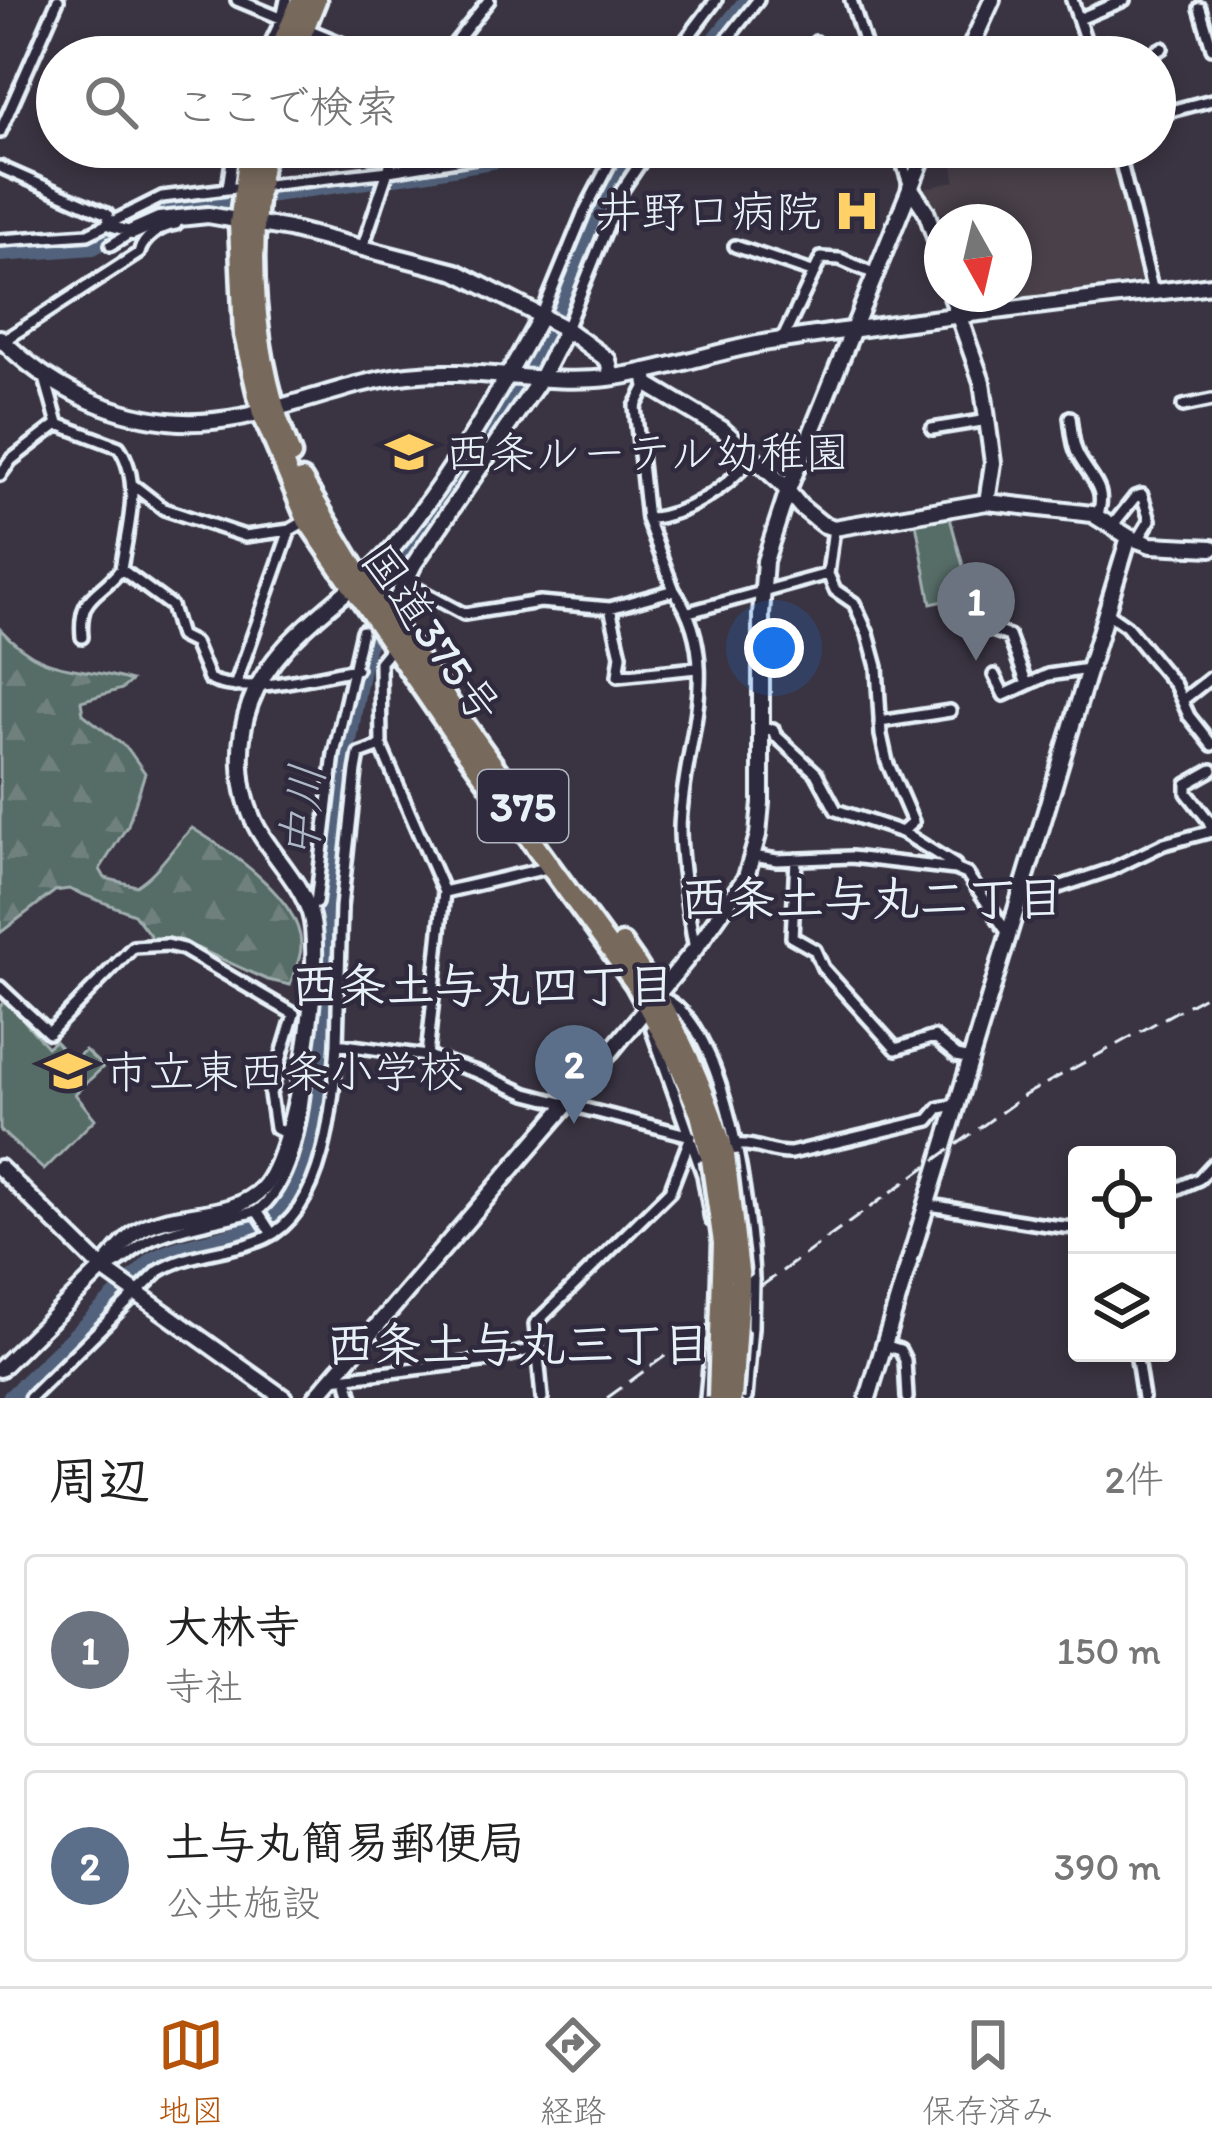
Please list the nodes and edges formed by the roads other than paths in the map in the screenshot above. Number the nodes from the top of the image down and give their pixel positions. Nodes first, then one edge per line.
1 (58, 0) edge
2 (237, 0) edge
3 (286, 0) edge
4 (301, 0) edge
5 (316, 0) edge
6 (489, 0) edge
7 (716, 0) edge
8 (758, 0) edge
9 (851, 0) edge
10 (992, 0) edge
11 (1072, 0) edge
12 (1124, 0) edge
13 (1200, 8) dead end
14 (1078, 20) junction
15 (292, 23) junction
16 (42, 36) edge
17 (281, 36) edge
18 (286, 36) edge
19 (292, 36) edge
20 (324, 36) edge
21 (461, 36) edge
22 (689, 36) edge
23 (730, 36) edge
24 (862, 36) edge
25 (976, 36) edge
26 (1084, 36) edge
27 (1212, 48) edge
28 (36, 50) edge
29 (1212, 100) edge
30 (1176, 110) edge
31 (0, 132) edge
32 (0, 167) edge
33 (246, 168) edge
34 (389, 168) edge
35 (412, 168) edge
36 (607, 168) edge
37 (637, 168) edge
38 (904, 168) edge
39 (918, 168) edge
40 (1123, 168) edge
41 (388, 172) junction
42 (243, 187) junction
43 (910, 187) junction
44 (924, 208) edge
45 (196, 216) junction
46 (246, 223) junction
47 (111, 226) junction
48 (132, 232) junction
49 (0, 240) edge
50 (111, 245) dead end
51 (735, 246) dead end
52 (362, 249) junction
53 (815, 273) junction
54 (875, 274) junction
55 (1212, 285) edge
56 (1153, 292) junction
57 (956, 312) edge
58 (544, 315) junction
59 (957, 317) junction
60 (564, 328) junction
61 (854, 329) junction
62 (782, 340) junction
63 (1, 341) edge
64 (510, 376) junction
65 (612, 377) junction
66 (45, 378) junction
67 (539, 378) junction
68 (646, 378) junction
69 (1212, 400) edge
70 (1183, 406) dead end
71 (268, 411) junction
72 (1070, 417) dead end
73 (988, 420) junction
74 (58, 424) junction
75 (932, 429) dead end
76 (752, 459) junction
77 (0, 475) edge
78 (133, 485) junction
79 (788, 490) junction
80 (987, 502) junction
81 (1097, 517) junction
82 (647, 519) junction
83 (298, 525) junction
84 (1112, 526) junction
85 (834, 528) junction
86 (1134, 538) junction
87 (1212, 548) edge
88 (121, 569) junction
89 (828, 574) junction
90 (405, 581) junction
91 (370, 585) junction
92 (674, 590) junction
93 (761, 592) junction
94 (974, 594) dead end
95 (610, 608) junction
96 (689, 612) junction
97 (1106, 612) junction
98 (388, 616) junction
99 (362, 631) dead end
100 (82, 637) dead end
101 (392, 642) junction
102 (697, 668) junction
103 (356, 669) junction
104 (1088, 669) junction
105 (994, 674) dead end
106 (1212, 677) edge
107 (259, 684) junction
108 (1027, 684) junction
109 (235, 686) junction
110 (1184, 699) junction
111 (950, 711) dead end
112 (880, 722) junction
113 (762, 730) junction
114 (1211, 742) edge
115 (381, 746) junction
116 (1212, 770) edge
117 (1212, 831) edge
118 (902, 832) junction
119 (754, 856) junction
120 (796, 859) junction
121 (551, 867) junction
122 (956, 869) junction
123 (444, 892) junction
124 (1017, 901) junction
125 (308, 906) junction
126 (1007, 932) junction
127 (695, 949) junction
128 (0, 987) edge
129 (313, 1001) junction
130 (653, 1001) junction
131 (339, 1003) junction
132 (338, 1045) junction
133 (427, 1056) junction
134 (970, 1059) junction
135 (300, 1076) junction
136 (569, 1102) junction
137 (956, 1105) junction
138 (287, 1134) junction
139 (691, 1136) junction
140 (723, 1160) junction
141 (1212, 1165) edge
142 (0, 1168) edge
143 (1176, 1189) edge
144 (928, 1205) junction
145 (258, 1213) junction
146 (1068, 1228) edge
147 (271, 1233) junction
148 (752, 1244) junction
149 (715, 1250) junction
150 (109, 1273) junction
151 (135, 1291) junction
152 (713, 1309) dead end
153 (884, 1345) junction
154 (537, 1348) junction
155 (749, 1349) junction
156 (1137, 1362) edge
157 (0, 1369) edge
158 (339, 1378) junction
159 (30, 1398) edge
160 (284, 1398) edge
161 (315, 1398) edge
162 (352, 1398) edge
163 (542, 1398) edge
164 (706, 1398) edge
165 (718, 1398) edge
166 (732, 1398) edge
167 (746, 1398) edge
168 (868, 1398) edge
169 (907, 1398) edge
170 (1143, 1398) edge

1 - 16 street
2 - 15 street
3 - 15 street
4 - 15 highway
5 - 15 highway
6 - 21 street
7 - 22 street
8 - 23 street
9 - 24 street
10 - 25 street
11 - 14 street
12 - 14 street
13 - 27 street
14 - 26 street
15 - 17 street
15 - 18 highway
15 - 19 highway
15 - 20 street
28 - 31 street
29 - 30 street
32 - 47 street
33 - 42 highway, 国道375号 / 375
34 - 41 street
35 - 41 street
36 - 58 street
37 - 60 street
38 - 43 street
39 - 43 street
40 - 56 street
41 - 42 street
41 - 52 street
42 - 46 highway, 国道375号 / 375
42 - 47 street
43 - 44 street
43 - 54 street
45 - 46 street
45 - 48 street
45 - 63 street
46 - 52 street
46 - 71 highway, 国道375号 / 375
47 - 48 street
47 - 49 street
48 - 50 street
51 - 53 street
52 - 58 street
53 - 54 street
53 - 62 street
54 - 61 street
55 - 56 street
56 - 59 street
57 - 59 street
58 - 60 street
58 - 64 street
59 - 61 street
59 - 73 street
60 - 65 street
60 - 67 street
61 - 62 street
61 - 79 street
62 - 68 street
63 - 66 street
64 - 67 street
64 - 71 street
64 - 91 street
65 - 67 street
65 - 68 street
66 - 71 street
66 - 74 street
67 - 90 street
68 - 76 street
68 - 82 street
69 - 70 street
71 - 83 highway, 国道375号 / 375
71 - 91 highway, 国道375号 / 375
72 - 81 street
73 - 75 street
73 - 80 street
74 - 77 street
74 - 78 street
76 - 79 street
76 - 82 street
78 - 83 street
78 - 88 street
79 - 85 street
79 - 93 street
80 - 81 street
80 - 85 street
81 - 84 street
82 - 92 street
83 - 91 highway, 国道375号 / 375
83 - 109 street
84 - 86 street
84 - 86 street
85 - 89 street
86 - 87 street
86 - 97 street
88 - 100 street
88 - 109 street
89 - 93 street
89 - 112 street
90 - 91 street
90 - 95 street
90 - 98 street
91 - 98 highway, 国道375号 / 375
91 - 101 highway, 国道375号 / 375
91 - 107 street
92 - 95 street
92 - 96 street
93 - 96 street
93 - 113 street
94 - 108 street
95 - 102 street
96 - 102 street
97 - 104 street
97 - 110 street
98 - 130 highway, 国道375号 / 375
99 - 103 street
101 - 115 street
101 - 121 highway, 国道375号 / 375
102 - 127 street
103 - 107 street
103 - 125 street
104 - 108 street
104 - 124 street
105 - 108 street
106 - 110 street
107 - 109 street
107 - 125 street
110 - 114 street
111 - 112 street
112 - 118 street
113 - 118 street
113 - 119 street
115 - 123 street
115 - 131 street
116 - 117 street
117 - 124 street
118 - 122 street
119 - 120 street
119 - 127 street
120 - 122 street
120 - 134 street
121 - 123 street
121 - 130 highway, 国道375号 / 375
122 - 126 street
123 - 133 street
124 - 126 street
125 - 129 street
126 - 134 street
127 - 130 street
128 - 138 street
129 - 131 street
129 - 135 street
130 - 136 street
130 - 139 street
130 - 140 highway, 国道375号 / 375
131 - 132 street
132 - 133 street
132 - 147 street
133 - 136 street
134 - 137 street
135 - 138 street
135 - 145 street
136 - 139 street
136 - 158 street
137 - 140 street
137 - 144 street
138 - 150 street
139 - 140 street
139 - 154 street
140 - 148 street
140 - 149 street
140 - 165 highway, 国道375号 / 375, bridge
140 - 166 highway, 国道375号 / 375, bridge
141 - 143 street
142 - 150 street
144 - 146 street
144 - 153 street
145 - 147 street
145 - 150 street
147 - 151 street
148 - 149 street
148 - 155 street, bridge
149 - 152 street
150 - 151 street
150 - 157 street
151 - 159 street
151 - 160 street
153 - 168 street
153 - 169 street
154 - 158 street
154 - 163 street
155 - 164 street
155 - 167 street
156 - 170 street
158 - 161 street
158 - 162 street

